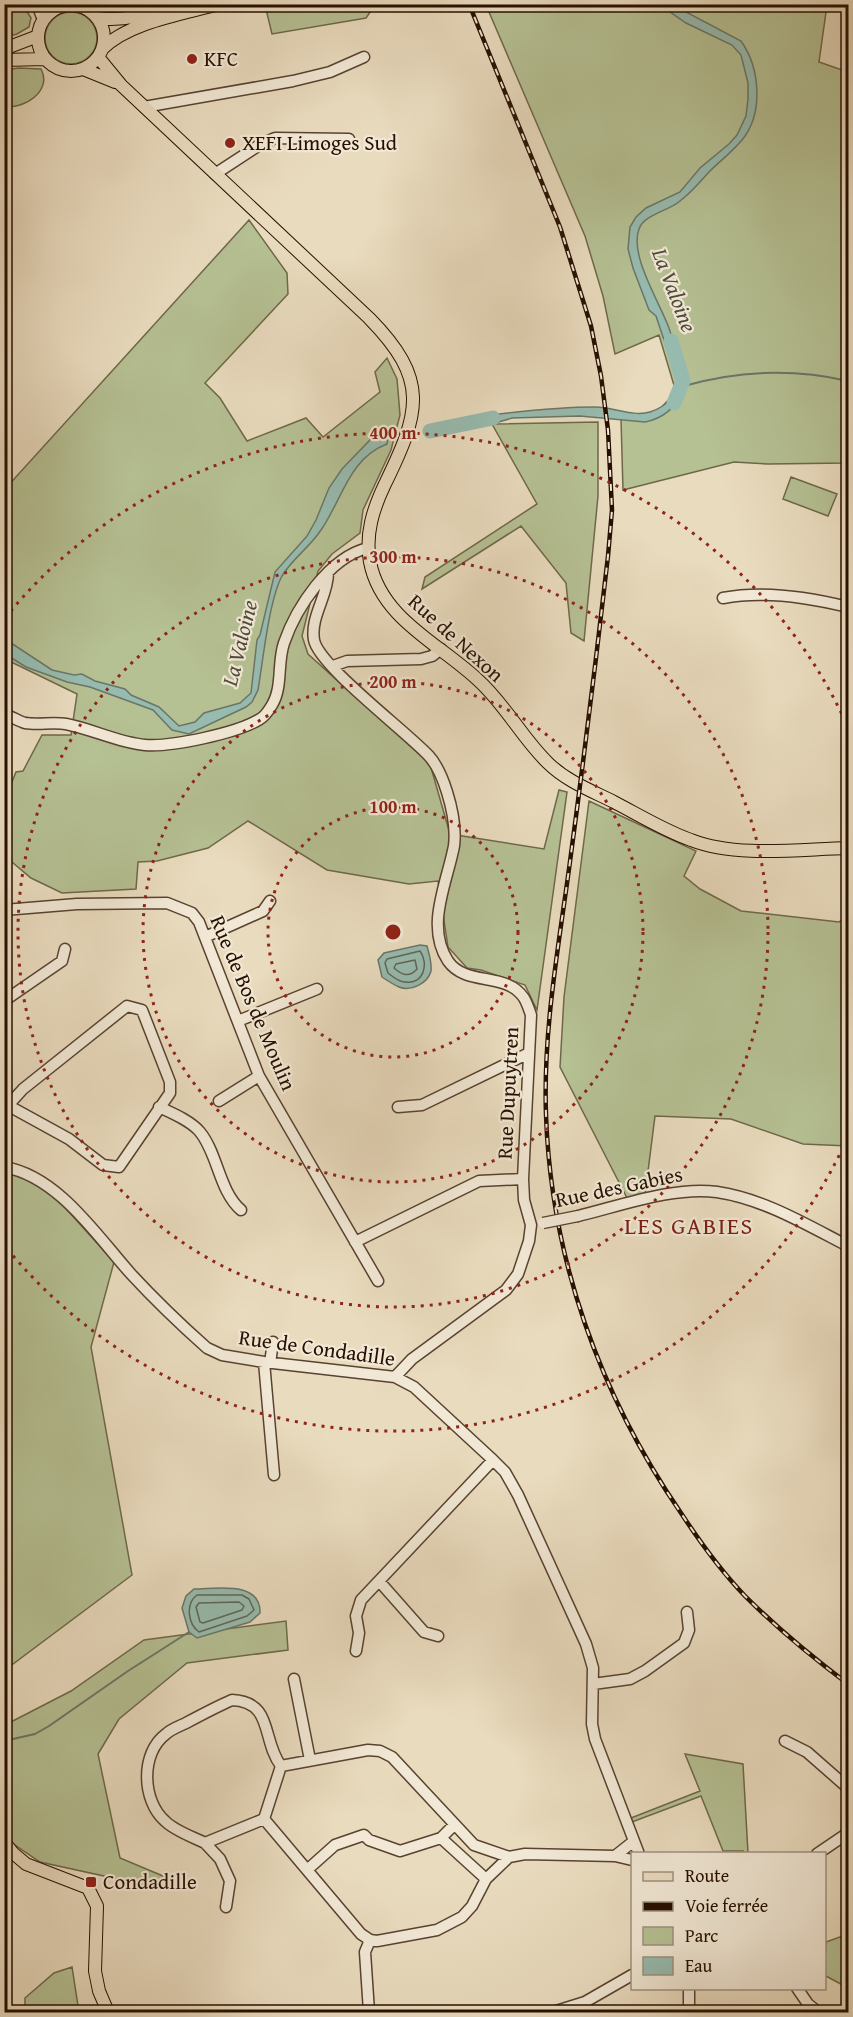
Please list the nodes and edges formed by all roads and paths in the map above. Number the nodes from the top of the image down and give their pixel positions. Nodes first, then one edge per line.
1 (37, 4) edge
2 (185, 4) edge
3 (219, 4) edge
4 (53, 10) junction
5 (97, 18) junction
6 (43, 20) junction
7 (38, 36) junction
8 (4, 49) edge
9 (100, 53) junction
10 (364, 57) dead end
11 (45, 59) junction
12 (4, 60) edge
13 (83, 69) junction
14 (121, 86) junction
15 (144, 107) junction
16 (349, 139) dead end
17 (215, 174) junction
18 (368, 548) junction
19 (328, 573) junction
20 (723, 598) dead end
21 (849, 607) edge
22 (441, 649) junction
23 (333, 666) junction
24 (4, 714) edge
25 (849, 848) edge
26 (270, 901) dead end
27 (4, 910) edge
28 (205, 937) junction
29 (65, 949) dead end
30 (317, 989) dead end
31 (4, 1001) edge
32 (238, 1021) junction
33 (529, 1053) junction
34 (259, 1076) junction
35 (219, 1101) dead end
36 (159, 1107) junction
37 (398, 1107) dead end
38 (7, 1108) edge
39 (4, 1167) edge
40 (523, 1179) junction
41 (241, 1210) dead end
42 (537, 1224) junction
43 (355, 1242) junction
44 (849, 1246) edge
45 (378, 1281) dead end
46 (273, 1342) dead end
47 (267, 1363) junction
48 (395, 1377) junction
49 (493, 1460) junction
50 (274, 1475) dead end
51 (379, 1581) junction
52 (687, 1612) dead end
53 (438, 1636) dead end
54 (356, 1651) dead end
55 (294, 1679) dead end
56 (593, 1684) junction
57 (785, 1741) dead end
58 (310, 1760) junction
59 (281, 1766) junction
60 (849, 1788) edge
61 (264, 1819) junction
62 (454, 1825) junction
63 (846, 1833) edge
64 (441, 1838) junction
65 (634, 1841) junction
66 (4, 1842) edge
67 (206, 1843) junction
68 (849, 1845) edge
69 (638, 1852) edge
70 (821, 1852) edge
71 (615, 1856) junction
72 (508, 1857) junction
73 (631, 1860) edge
74 (307, 1870) junction
75 (486, 1879) junction
76 (226, 1907) dead end
77 (370, 1940) junction
78 (631, 1976) edge
79 (689, 1990) edge
80 (797, 1990) edge
81 (806, 2008) edge
82 (108, 2013) edge
83 (369, 2013) edge
84 (553, 2013) edge
85 (689, 2013) edge
86 (818, 2013) edge

1 - 4 street
1 - 6 street
2 - 5 main road
3 - 9 main road
4 - 5 main road
4 - 6 main road
5 - 9 main road
6 - 7 main road
7 - 8 main road
7 - 11 main road
9 - 13 main road
9 - 14 main road, Rue de Nexon
10 - 15 street
11 - 12 main road
11 - 13 main road
13 - 14 main road, Rue de Nexon
14 - 15 main road, Rue de Nexon
15 - 17 main road, Rue de Nexon
16 - 17 street
17 - 18 main road, Rue de Nexon
18 - 19 street
18 - 22 main road, Rue de Nexon
19 - 23 street, Rue Dupuytren
19 - 24 street
20 - 21 street
22 - 23 street
22 - 25 main road, Rue de Nexon
23 - 33 street, Rue Dupuytren
26 - 28 street
27 - 28 street, Rue de Bos de Moulin
28 - 32 street, Rue de Bos de Moulin
29 - 31 street
30 - 32 street
32 - 34 street, Rue de Bos de Moulin
33 - 37 street
33 - 40 street, Rue Dupuytren
34 - 35 street
34 - 43 street, Rue de Bos de Moulin
36 - 38 street
36 - 38 street
36 - 41 street
39 - 47 street, Rue de Condadille
40 - 42 street, Rue Dupuytren
40 - 43 street
42 - 44 street, Rue des Gabies, bridge
42 - 48 street, Rue Dupuytren
43 - 45 street, Rue de Bos de Moulin
46 - 47 street
47 - 48 street, Rue de Condadille
47 - 50 street
48 - 49 street, Rue de Condadille
49 - 51 street
49 - 56 street, Rue de Condadille
51 - 53 street
51 - 54 street
52 - 56 street
55 - 58 street
56 - 65 street, Rue de Condadille
57 - 60 street
58 - 59 street
58 - 62 street
59 - 61 street
59 - 67 street
61 - 67 street
61 - 74 street
62 - 64 street
62 - 72 street
63 - 68 street
63 - 70 street
64 - 74 street
64 - 75 street
65 - 69 street, Rue de Condadille
65 - 71 street
66 - 82 main road
67 - 76 street
71 - 72 street
71 - 73 street
72 - 75 street
74 - 77 street
75 - 77 street
77 - 83 street
78 - 84 street
79 - 85 street
80 - 81 street
81 - 86 street

